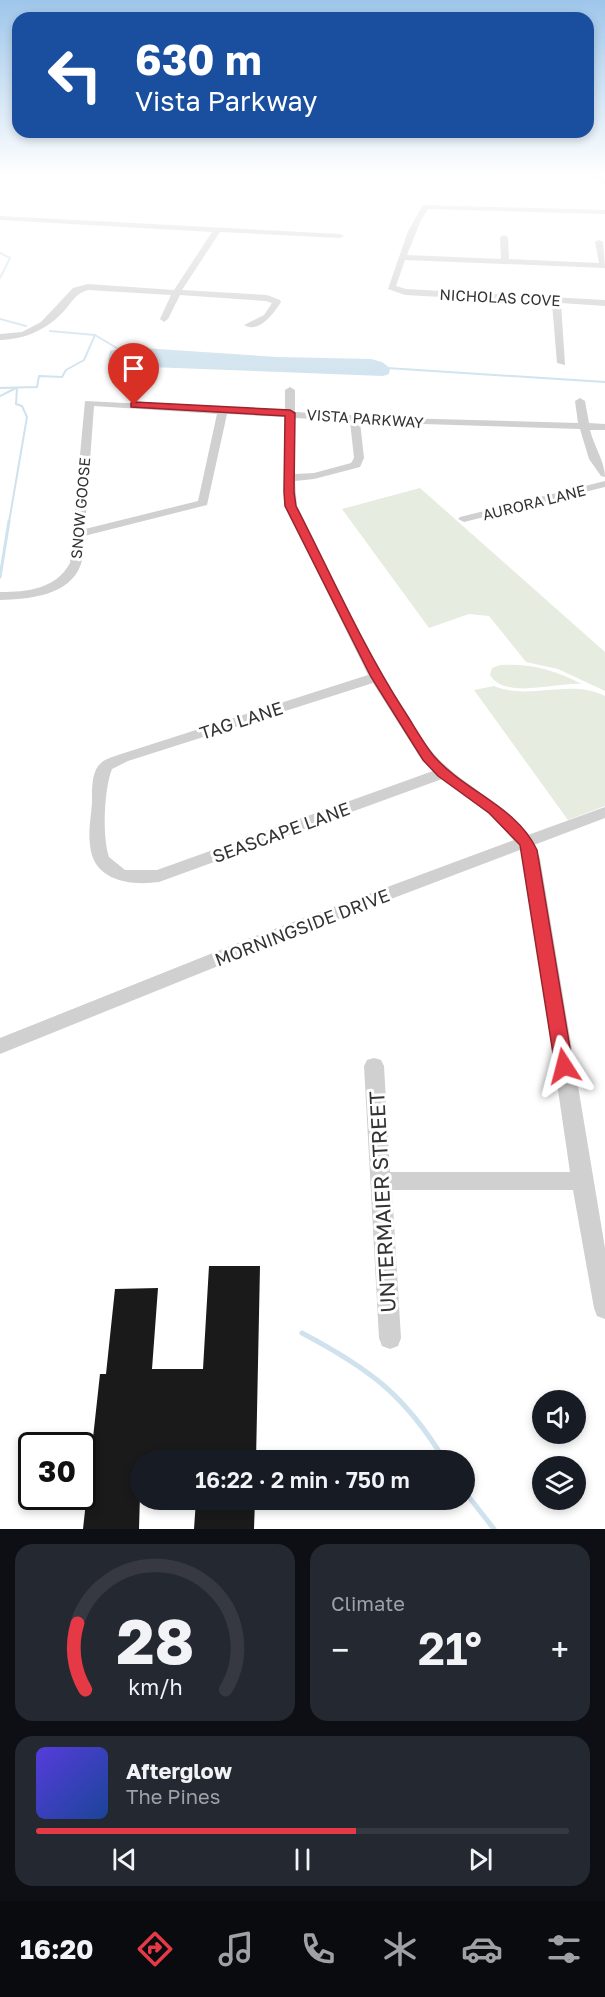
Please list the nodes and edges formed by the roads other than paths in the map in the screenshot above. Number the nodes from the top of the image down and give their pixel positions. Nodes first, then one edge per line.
1 (207, 245) edge
2 (408, 245) edge
3 (504, 245) edge
4 (600, 245) edge
5 (403, 257) junction
6 (505, 262) junction
7 (605, 266) edge
8 (177, 292) junction
9 (556, 301) junction
10 (605, 303) edge
11 (164, 319) dead end
12 (249, 325) dead end
13 (0, 337) edge
14 (562, 363) dead end
15 (290, 390) dead end
16 (580, 401) dead end
17 (89, 402) joint
18 (223, 410) junction
19 (290, 413) junction
20 (356, 419) junction
21 (584, 427) junction
22 (605, 427) edge
23 (605, 474) edge
24 (290, 478) junction
25 (605, 484) edge
26 (464, 519) dead end
27 (78, 534) junction
28 (0, 597) edge
29 (377, 677) junction
30 (443, 773) junction
31 (605, 813) edge
32 (526, 842) junction
33 (118, 873) joint
34 (0, 1046) edge
35 (374, 1066) dead end
36 (381, 1181) junction
37 (582, 1181) junction
38 (605, 1308) edge
39 (390, 1338) dead end

1 - 8 street
2 - 5 street
3 - 6 street
4 - 7 street
5 - 6 street
5 - 9 street, NICHOLAS COVE
6 - 7 street
8 - 11 street
8 - 12 street
8 - 13 street
9 - 10 street, NICHOLAS COVE
9 - 14 street
15 - 19 street
16 - 21 street
17 - 18 street, VISTA PARKWAY
17 - 27 street, SNOW GOOSE
18 - 19 street, VISTA PARKWAY
18 - 27 street
19 - 20 street, VISTA PARKWAY
19 - 24 street
20 - 21 street, VISTA PARKWAY
20 - 24 street
21 - 22 street, VISTA PARKWAY
21 - 23 street
24 - 29 street
25 - 26 street, AURORA LANE
27 - 28 street, SNOW GOOSE
29 - 30 street
29 - 33 street, TAG LANE
30 - 32 street
30 - 33 street, SEASCAPE LANE
31 - 32 street, MORNINGSIDE DRIVE
32 - 34 street, MORNINGSIDE DRIVE
32 - 37 street
35 - 36 street, UNTERMAIER STREET
36 - 37 street
36 - 39 street, UNTERMAIER STREET
37 - 38 street

